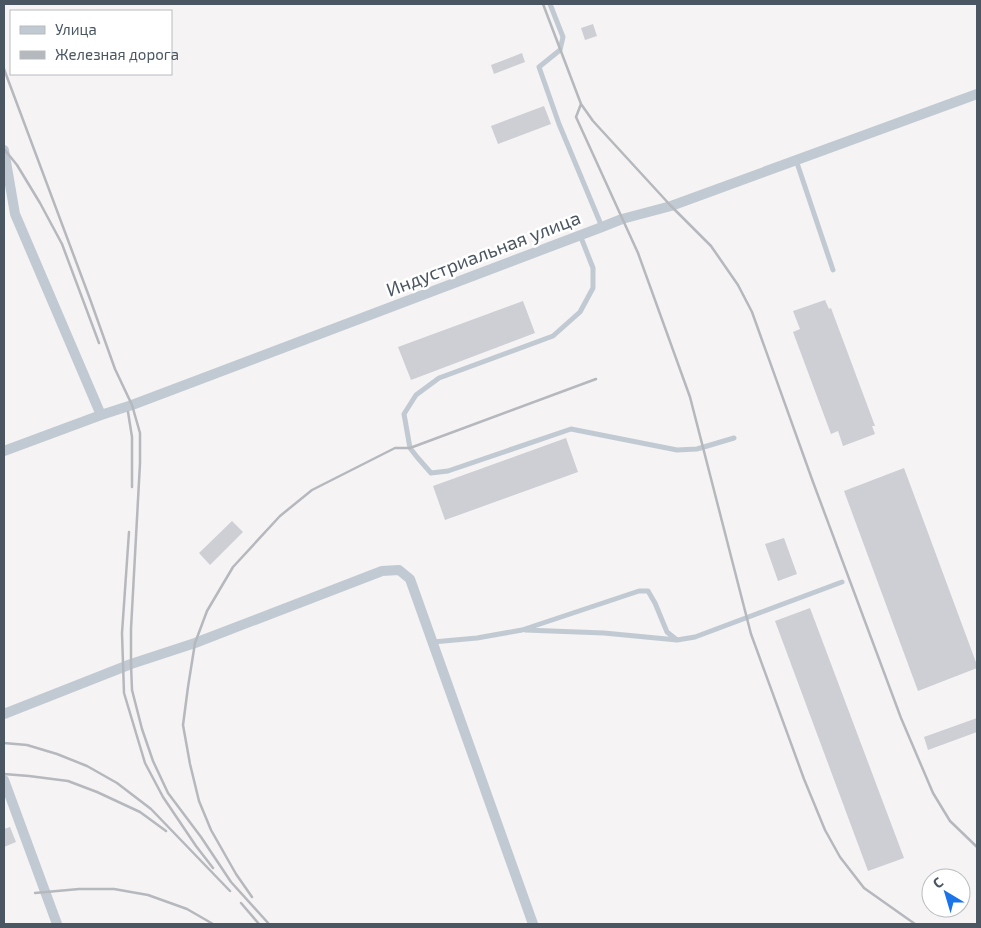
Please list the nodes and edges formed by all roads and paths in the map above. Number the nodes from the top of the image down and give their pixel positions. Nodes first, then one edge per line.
1 (550, 4) edge
2 (977, 94) edge
3 (4, 150) edge
4 (796, 160) junction
5 (602, 227) junction
6 (580, 235) junction
7 (833, 270) dead end
8 (101, 415) junction
9 (734, 438) dead end
10 (4, 451) edge
11 (842, 582) dead end
12 (522, 630) junction
13 (677, 640) junction
14 (433, 642) junction
15 (4, 714) edge
16 (4, 780) edge
17 (57, 924) edge
18 (533, 924) edge

1 - 5 lane
2 - 4 street, Индустриальная улица
3 - 8 street
4 - 5 street, Индустриальная улица
4 - 7 lane
5 - 6 street, Индустриальная улица
6 - 8 street, Индустриальная улица
6 - 9 lane
8 - 10 street, Индустриальная улица
11 - 13 lane
12 - 13 lane
12 - 13 lane
12 - 14 lane
14 - 15 street
14 - 18 street
16 - 17 street

